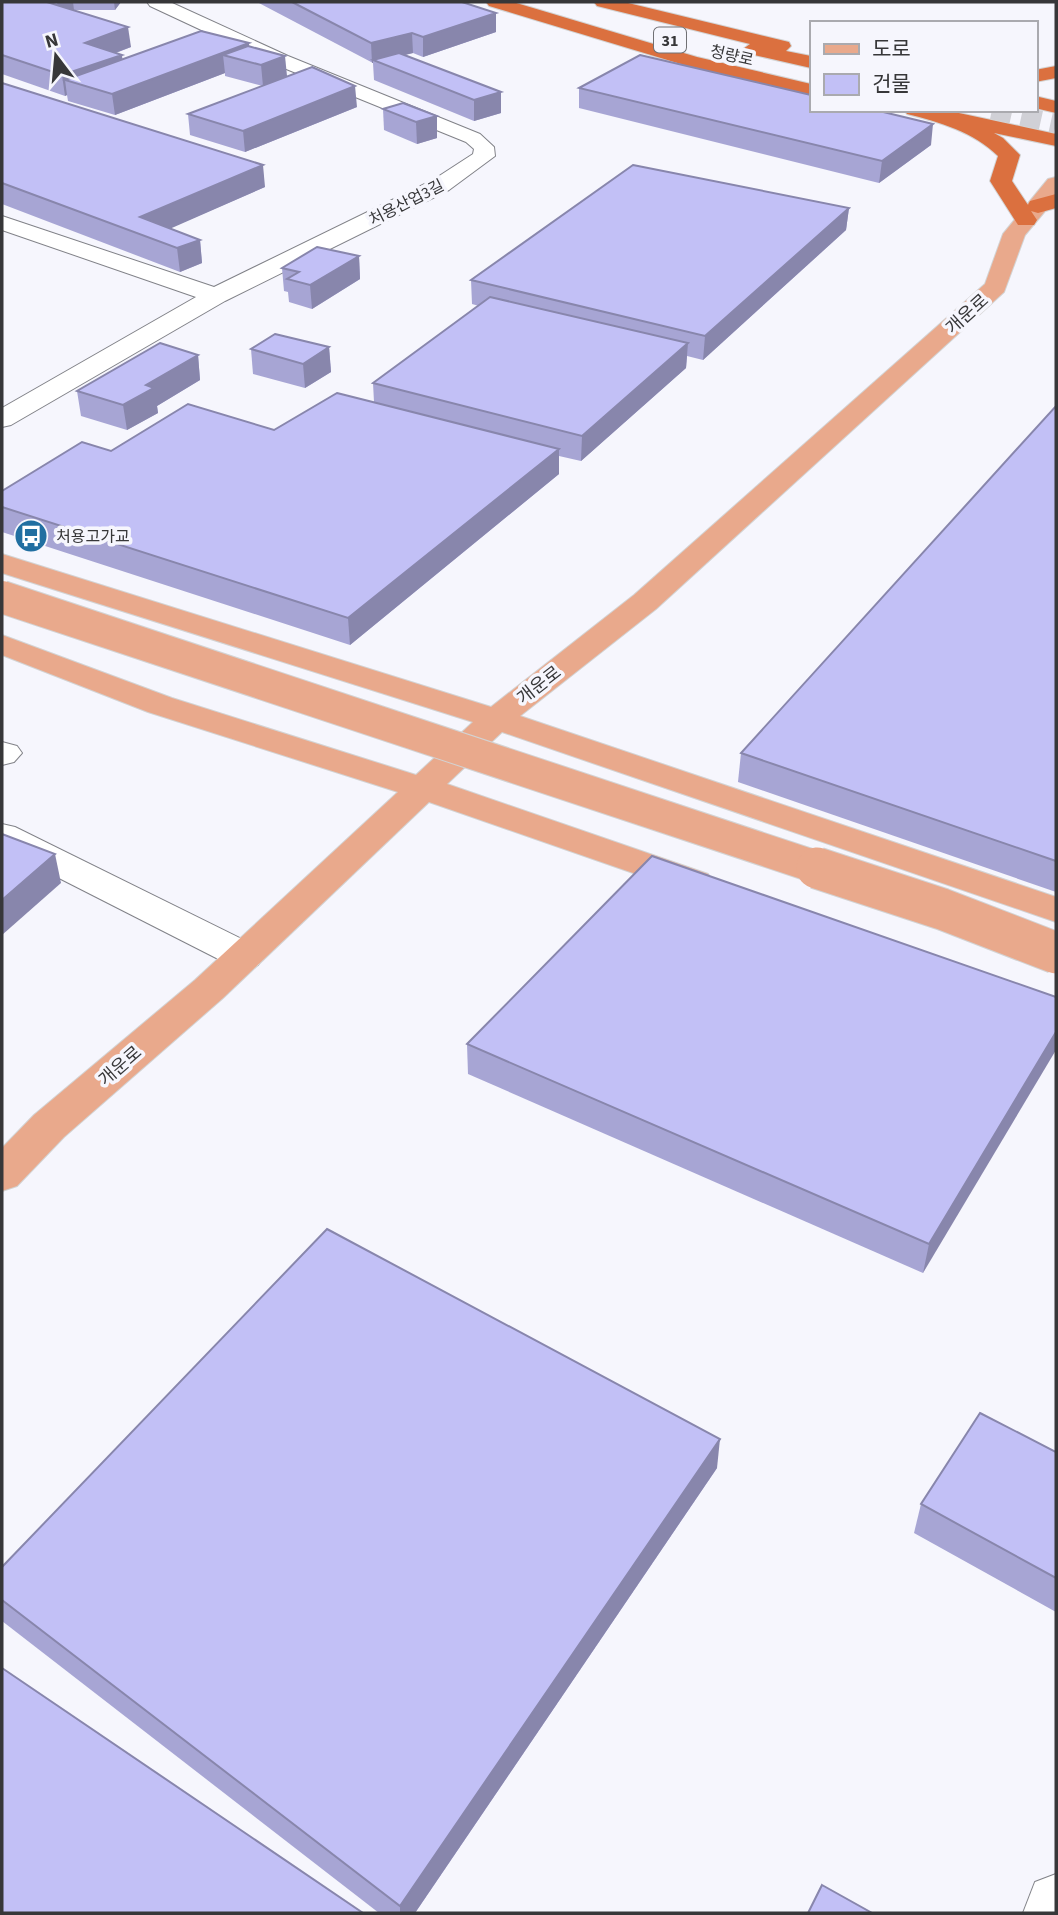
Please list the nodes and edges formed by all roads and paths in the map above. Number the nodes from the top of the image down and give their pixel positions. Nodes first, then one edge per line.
1 (156, 2) edge
2 (495, 2) edge
3 (531, 2) edge
4 (603, 2) edge
5 (584, 5) dead end
6 (810, 52) edge
7 (810, 62) edge
8 (1056, 72) edge
9 (810, 73) edge
10 (1037, 76) edge
11 (810, 90) edge
12 (1037, 102) edge
13 (1056, 107) edge
14 (924, 112) edge
15 (944, 116) junction
16 (1056, 140) edge
17 (1056, 184) edge
18 (1040, 209) edge
19 (2, 223) edge
20 (216, 296) junction
21 (2, 419) edge
22 (2, 563) edge
23 (2, 597) edge
24 (2, 644) edge
25 (496, 719) junction
26 (423, 788) junction
27 (2, 835) edge
28 (724, 891) edge
29 (1056, 911) edge
30 (1056, 953) edge
31 (244, 956) junction
32 (2, 1175) edge
33 (1056, 1903) edge
34 (1053, 1913) edge

1 - 20 street, 처용산업3길
2 - 11 highway
3 - 9 highway, 청량로 / 31
4 - 6 highway
5 - 7 highway, 청량로 / 31
8 - 10 highway
12 - 13 highway
14 - 15 highway
15 - 16 highway
15 - 18 highway
17 - 18 main road, 개운로
18 - 25 main road, 개운로
19 - 20 street
20 - 21 street, 처용산업3길
22 - 25 main road
23 - 30 main road, bridge
24 - 26 main road
25 - 26 main road, 개운로
25 - 29 main road
26 - 28 main road
26 - 31 main road, 개운로
27 - 31 street
31 - 32 main road, 개운로
33 - 34 street

